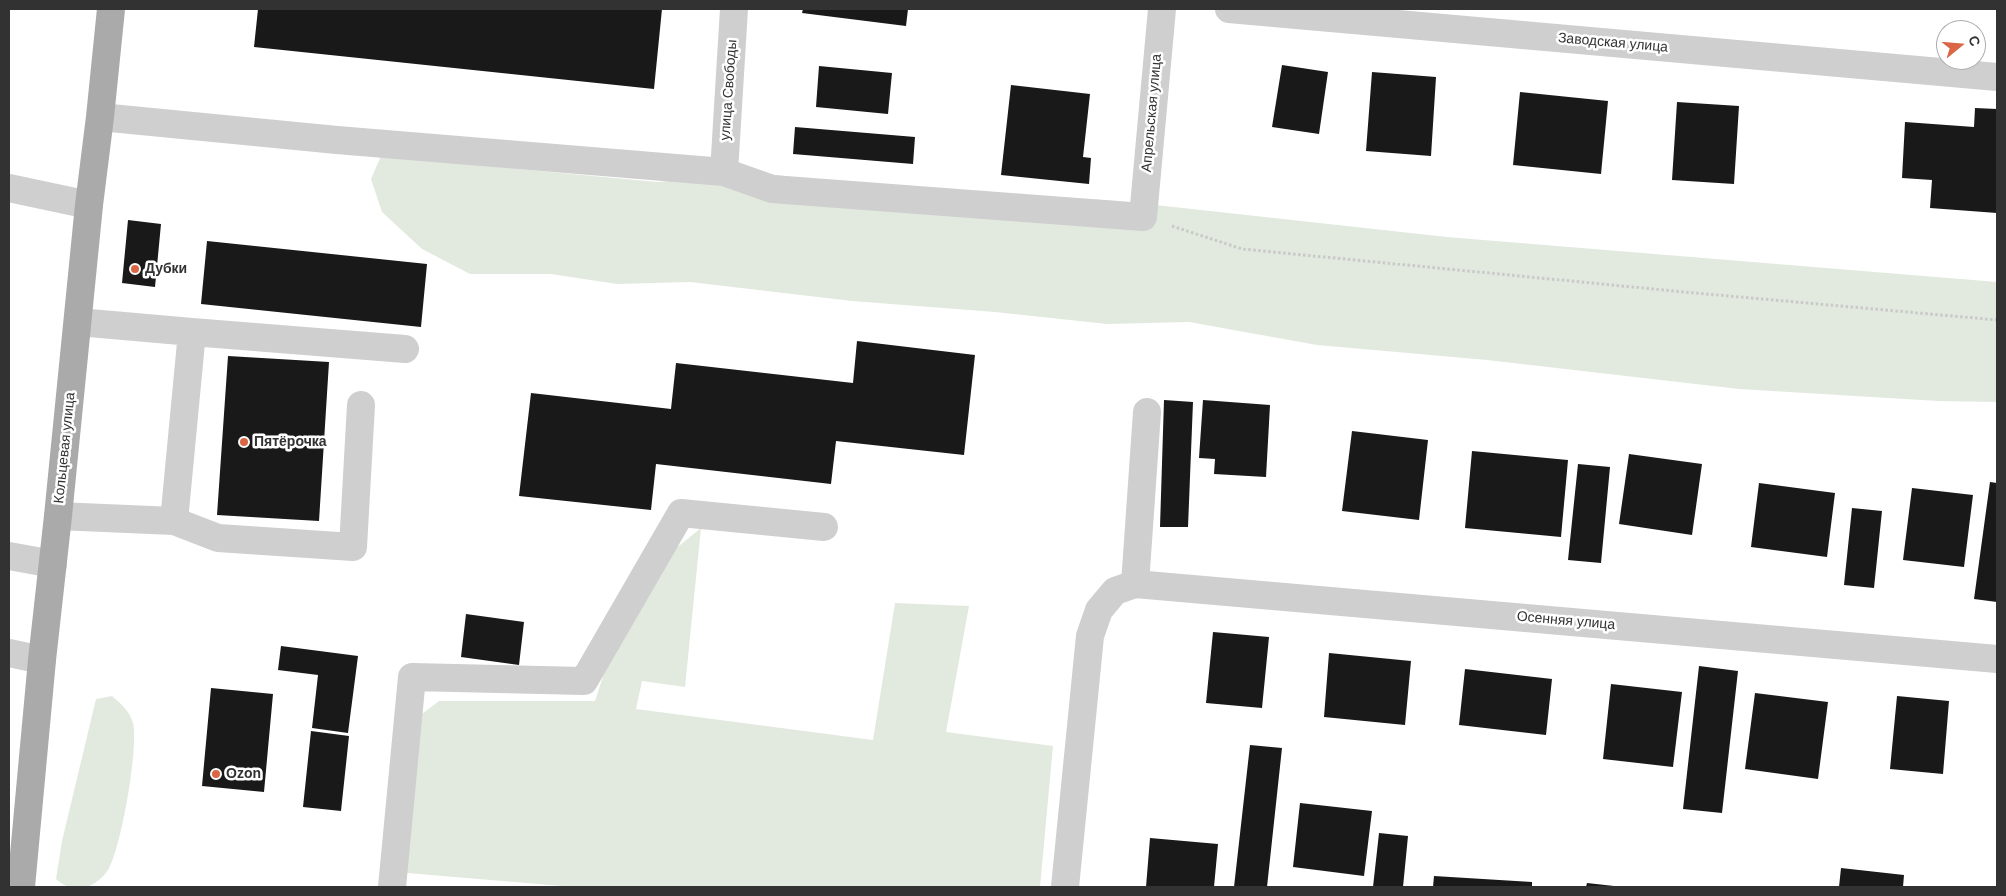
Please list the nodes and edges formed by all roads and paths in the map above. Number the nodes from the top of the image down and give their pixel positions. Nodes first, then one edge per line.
1 (111, 9) edge
2 (734, 9) edge
3 (1162, 9) edge
4 (1229, 9) edge
5 (1997, 77) edge
6 (100, 117) junction
7 (724, 172) junction
8 (9, 188) edge
9 (89, 205) junction
10 (1143, 217) junction
11 (1997, 320) edge
12 (78, 322) junction
13 (192, 332) junction
14 (405, 349) dead end
15 (361, 405) dead end
16 (1147, 412) dead end
17 (58, 516) junction
18 (174, 521) junction
19 (824, 527) dead end
20 (9, 556) edge
21 (53, 564) junction
22 (1135, 584) junction
23 (9, 653) edge
24 (1997, 658) edge
25 (42, 660) junction
26 (21, 887) edge
27 (392, 887) edge
28 (1065, 887) edge

1 - 6 main road, Кольцевая улица
2 - 7 street, улица Свободы
3 - 10 street, Апрельская улица
4 - 5 street, Заводская улица
6 - 7 street
6 - 9 main road, Кольцевая улица
7 - 10 street
8 - 9 street
9 - 12 main road, Кольцевая улица
10 - 11 path
12 - 13 street
12 - 17 main road, Кольцевая улица
13 - 14 street
13 - 18 street
15 - 18 street
16 - 22 street
17 - 18 street
17 - 21 main road, Кольцевая улица
19 - 27 street
20 - 21 street
21 - 25 main road, Кольцевая улица
22 - 24 street, Осенняя улица
22 - 28 street
23 - 25 street
25 - 26 main road, Кольцевая улица

